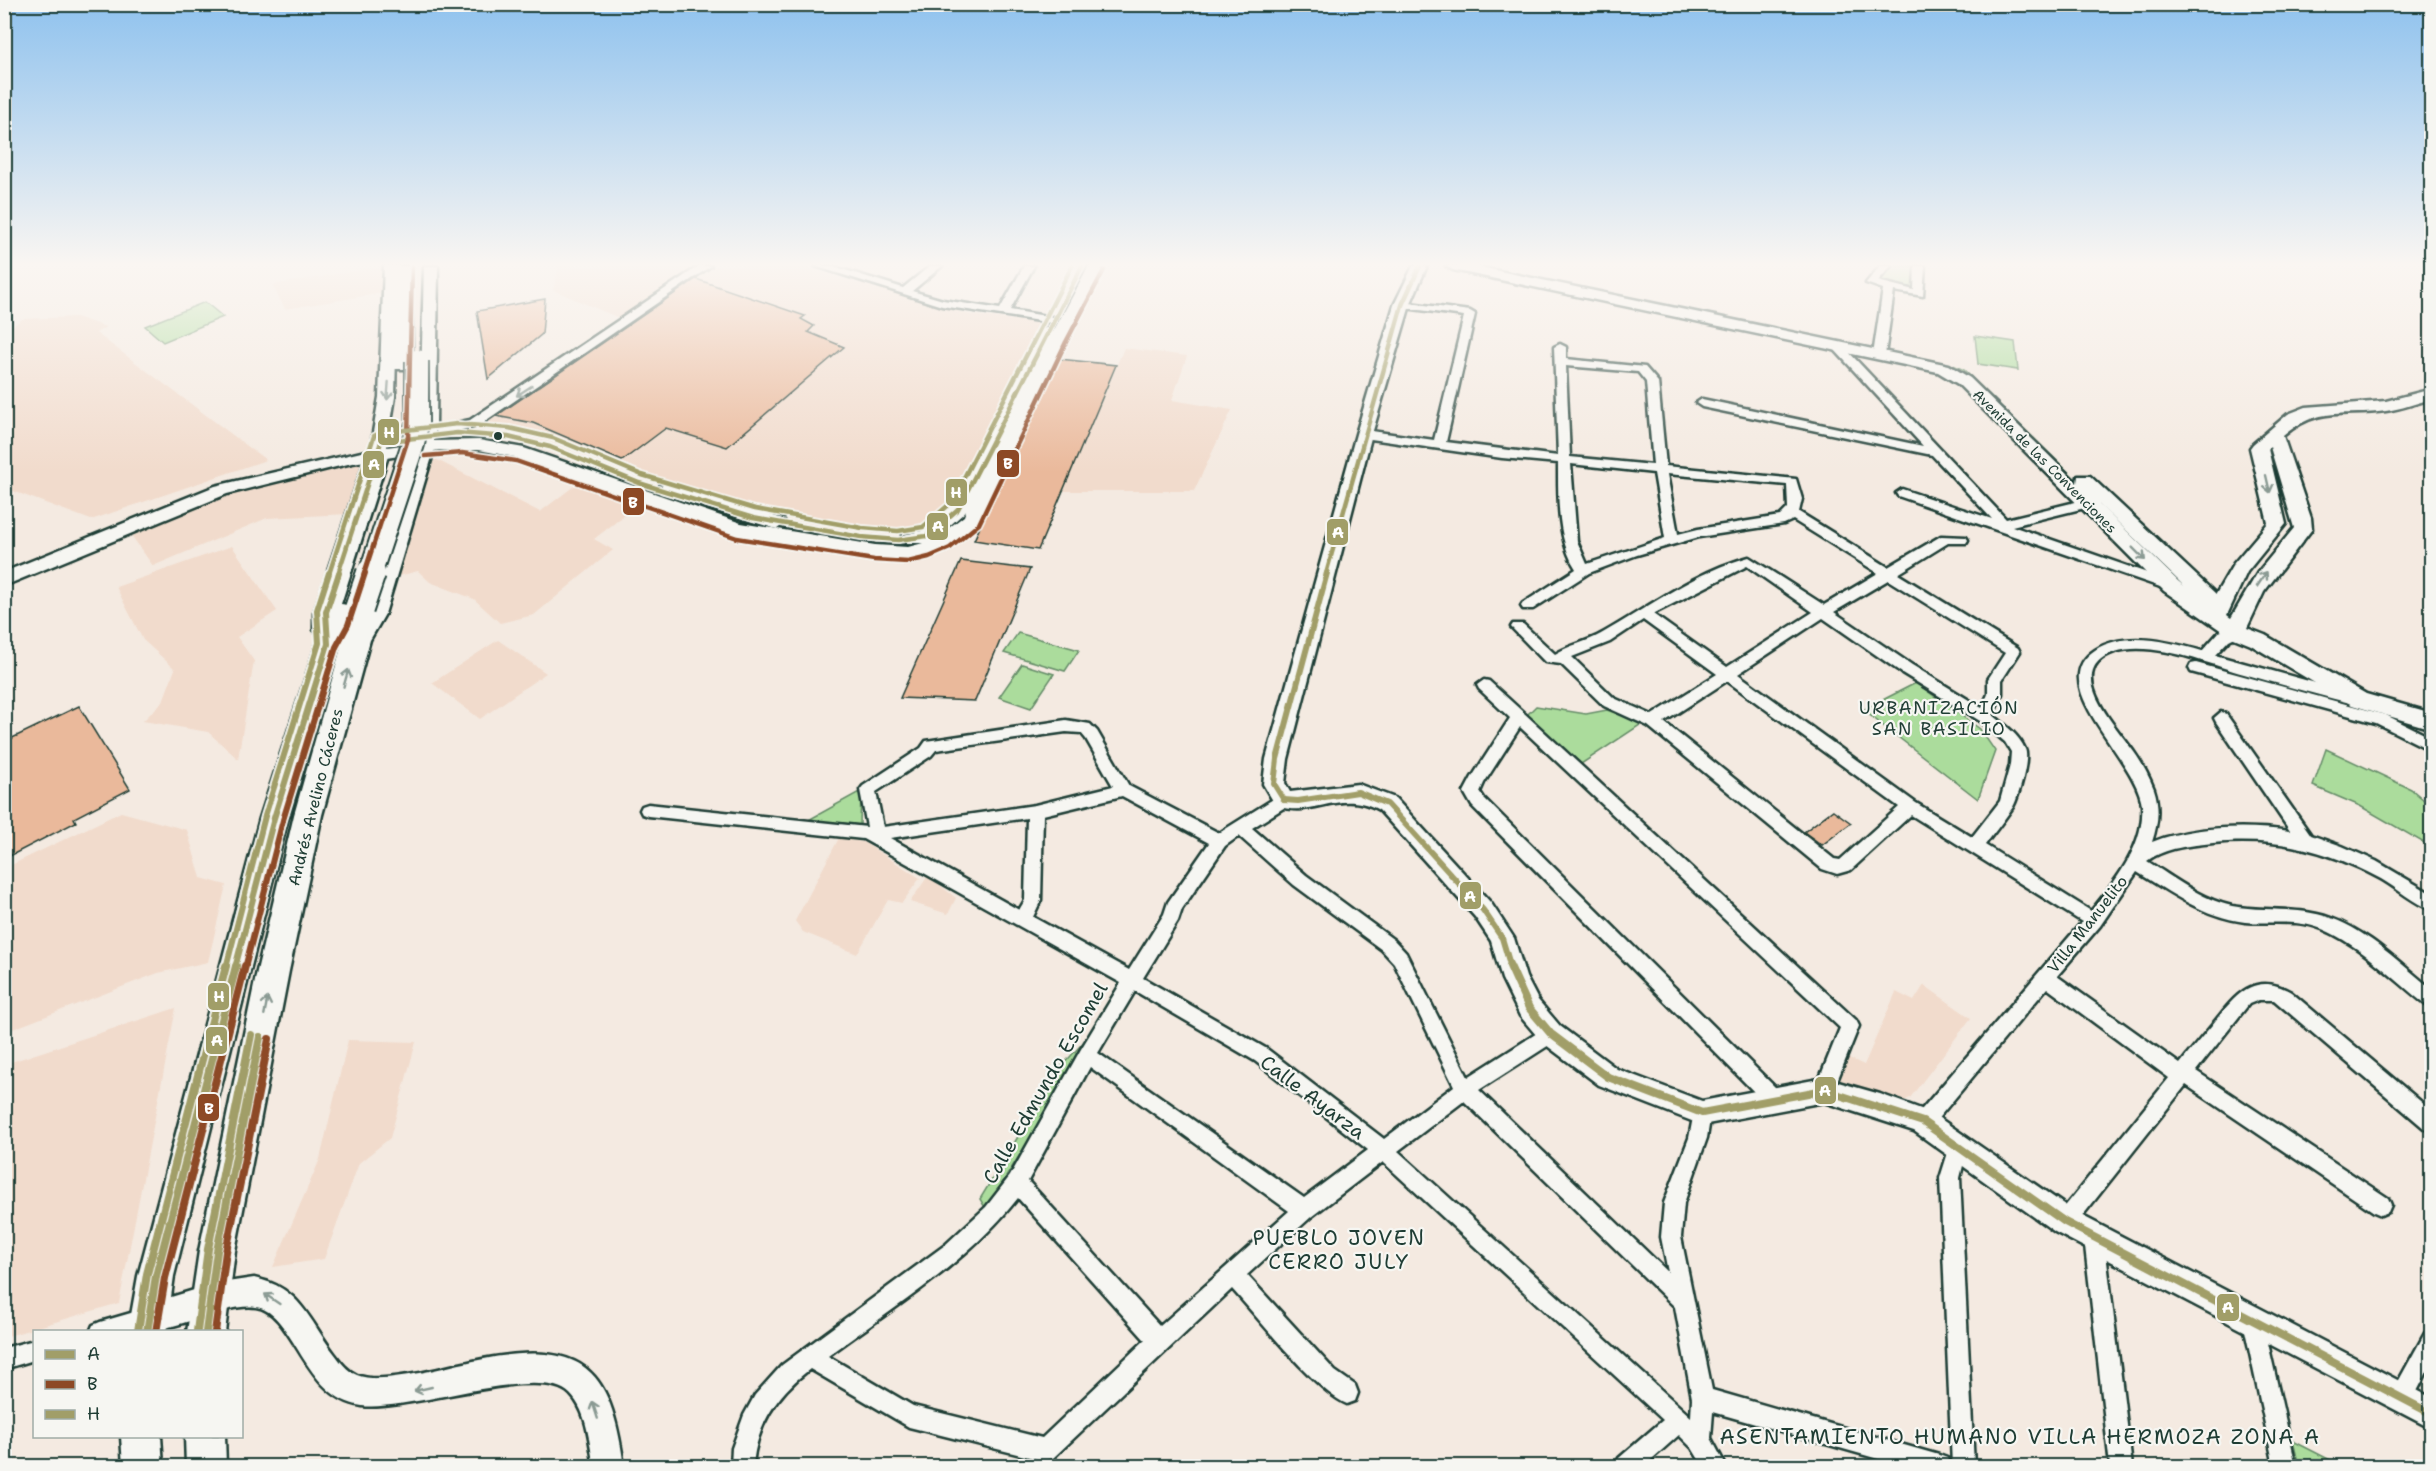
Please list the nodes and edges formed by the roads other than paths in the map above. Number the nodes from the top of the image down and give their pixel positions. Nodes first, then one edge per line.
1 (390, 335) edge
2 (408, 335) edge
3 (412, 335) edge
4 (429, 335) edge
5 (605, 335) edge
6 (1045, 335) edge
7 (1062, 335) edge
8 (1393, 335) edge
9 (1465, 335) edge
10 (1784, 335) edge
11 (1800, 335) edge
12 (1882, 335) edge
13 (1560, 347) dead end
14 (1839, 348) junction
15 (1880, 351) junction
16 (1560, 362) junction
17 (410, 363) junction
18 (2432, 394) edge
19 (1702, 403) dead end
20 (1364, 434) junction
21 (461, 435) junction
22 (426, 436) junction
23 (2275, 436) junction
24 (1439, 445) junction
25 (380, 447) junction
26 (1935, 452) junction
27 (1563, 461) junction
28 (1660, 469) junction
29 (1902, 493) dead end
30 (2088, 503) junction
31 (707, 511) junction
32 (1793, 514) junction
33 (2006, 527) junction
34 (1671, 539) junction
35 (1961, 540) dead end
36 (4, 569) edge
37 (1584, 570) junction
38 (1890, 574) junction
39 (4, 580) edge
40 (2171, 586) junction
41 (1528, 606) dead end
42 (350, 611) junction
43 (1823, 612) junction
44 (1643, 613) junction
45 (2218, 613) junction
46 (1518, 627) dead end
47 (2233, 630) junction
48 (357, 640) junction
49 (328, 644) junction
50 (1564, 658) junction
51 (2200, 663) junction
52 (1726, 676) junction
53 (1484, 685) dead end
54 (2359, 700) junction
55 (2405, 715) junction
56 (1519, 717) junction
57 (1985, 717) junction
58 (2221, 718) dead end
59 (2432, 721) edge
60 (1653, 722) junction
61 (2432, 727) edge
62 (2432, 745) edge
63 (1124, 790) junction
64 (1284, 800) junction
65 (1910, 807) junction
66 (648, 810) dead end
67 (1035, 811) junction
68 (1239, 827) junction
69 (872, 834) junction
70 (2305, 840) junction
71 (1219, 841) junction
72 (1975, 846) junction
73 (2135, 862) junction
74 (2432, 903) edge
75 (1022, 921) junction
76 (2094, 921) junction
77 (2045, 977) junction
78 (1131, 980) junction
79 (2432, 1000) edge
80 (1551, 1034) junction
81 (1087, 1055) junction
82 (2186, 1074) junction
83 (1465, 1089) junction
84 (1824, 1090) junction
85 (1774, 1099) junction
86 (1702, 1113) junction
87 (1923, 1122) junction
88 (2432, 1123) edge
89 (1382, 1149) junction
90 (1958, 1149) junction
91 (1017, 1183) junction
92 (2381, 1205) dead end
93 (1304, 1210) junction
94 (2065, 1222) junction
95 (2094, 1237) junction
96 (1234, 1276) junction
97 (1684, 1302) junction
98 (207, 1316) edge
99 (2253, 1322) junction
100 (148, 1325) edge
101 (114, 1330) edge
102 (2432, 1340) edge
103 (1160, 1341) junction
104 (33, 1350) edge
105 (809, 1358) junction
106 (4, 1359) edge
107 (1347, 1393) dead end
108 (1702, 1398) junction
109 (2401, 1399) junction
110 (2432, 1414) edge
111 (1677, 1421) junction
112 (141, 1438) edge
113 (205, 1438) edge
114 (1700, 1440) junction
115 (143, 1467) edge
116 (206, 1467) edge
117 (609, 1467) edge
118 (742, 1467) edge
119 (1627, 1467) edge
120 (1715, 1467) edge
121 (1939, 1467) edge
122 (1963, 1467) edge
123 (2121, 1467) edge
124 (2285, 1467) edge

1 -> 25 street
2 - 17 highway, Andrés Avelino Cáceres
3 - 17 highway, Andrés Avelino Cáceres
4 - 22 street
5 -> 21 street
6 - 31 street
7 - 31 street
8 - 20 street
9 - 24 street
10 - 14 street, Avenida de las Convenciones
11 - 15 street, Avenida de las Convenciones
12 - 15 street
13 - 16 street
14 - 15 street, Avenida de las Convenciones
14 - 26 street
15 - 30 street, Avenida de las Convenciones
15 - 45 street, Avenida de las Convenciones
16 - 27 street
16 - 28 street
17 - 42 highway, Andrés Avelino Cáceres
18 - 23 street
19 - 26 street
20 - 24 street
20 - 64 street
21 - 22 street
21 - 31 street
22 - 25 street
22 - 48 highway
23 -> 45 street
47 -> 23 street
24 - 27 street
25 - 36 street
25 - 39 street
25 - 49 highway
26 - 33 street
27 - 28 street
27 - 37 street
28 - 32 street
28 - 34 street
29 - 33 street
30 - 33 street
30 -> 40 street, Avenida de las Convenciones
32 - 34 street
32 - 38 street
33 - 40 street
34 - 37 street
35 - 38 street
37 - 41 street
38 - 43 street
38 - 57 street
40 - 45 street, Avenida de las Convenciones
42 - 48 highway, Andrés Avelino Cáceres
42 - 49 highway, Andrés Avelino Cáceres
43 - 44 street
43 - 52 street
43 - 57 street
44 - 50 street
44 - 52 street
45 - 47 street, Avenida de las Convenciones
46 - 50 street
47 - 51 street
47 - 54 street, Avenida de las Convenciones
98 -> 48 highway, Andrés Avelino Cáceres
49 - 100 highway, Andrés Avelino Cáceres
50 - 60 street
51 - 54 street, Villa Manuelito
51 - 62 street
51 - 73 street, Villa Manuelito
52 - 60 street
52 - 65 street
53 - 56 street
54 - 55 street, Avenida de las Convenciones
55 - 59 street
55 - 61 street
56 - 84 street
56 - 85 street
57 - 72 street
58 - 70 street
60 - 65 street
63 - 67 street
63 - 69 street
63 - 71 street
64 - 68 street, Calle Edmundo Escomel
64 - 80 street
65 - 72 street
66 - 69 street
67 - 69 street
67 - 75 street
68 - 71 street, Calle Edmundo Escomel
68 - 83 street
69 - 75 street, Calle Ayarza
70 - 73 street
70 - 74 street
71 - 78 street, Calle Edmundo Escomel
72 - 76 street
73 - 76 street, Villa Manuelito
73 - 79 street
75 - 78 street, Calle Ayarza
76 - 77 street, Villa Manuelito
77 - 82 street
77 - 87 street, Villa Manuelito
78 - 81 street, Calle Edmundo Escomel
78 - 89 street, Calle Ayarza
80 - 83 street
80 - 86 street
81 - 91 street, Calle Edmundo Escomel
81 - 93 street
82 - 88 street
82 - 92 street
82 - 94 street
83 - 89 street
83 - 97 street
84 - 85 street
84 - 87 street
85 - 86 street
86 - 97 street
87 - 90 street
89 - 93 street
89 - 111 street, Calle Ayarza
90 - 94 street
90 - 122 street
91 - 103 street
91 - 105 street, Calle Edmundo Escomel
93 - 96 street
94 - 95 street
95 - 99 street
95 - 123 street
96 - 103 street
96 - 107 street
97 - 108 street
98 - 100 street
117 -> 98 street
99 - 109 street
99 - 124 street
100 - 101 street
102 - 109 street
103 - 105 street
104 - 106 street
105 - 118 street, Calle Edmundo Escomel
108 - 114 street
108 - 121 street
109 - 110 street
111 - 114 street, Calle Ayarza
111 - 119 street
112 - 115 highway
113 - 116 highway
114 - 120 street

